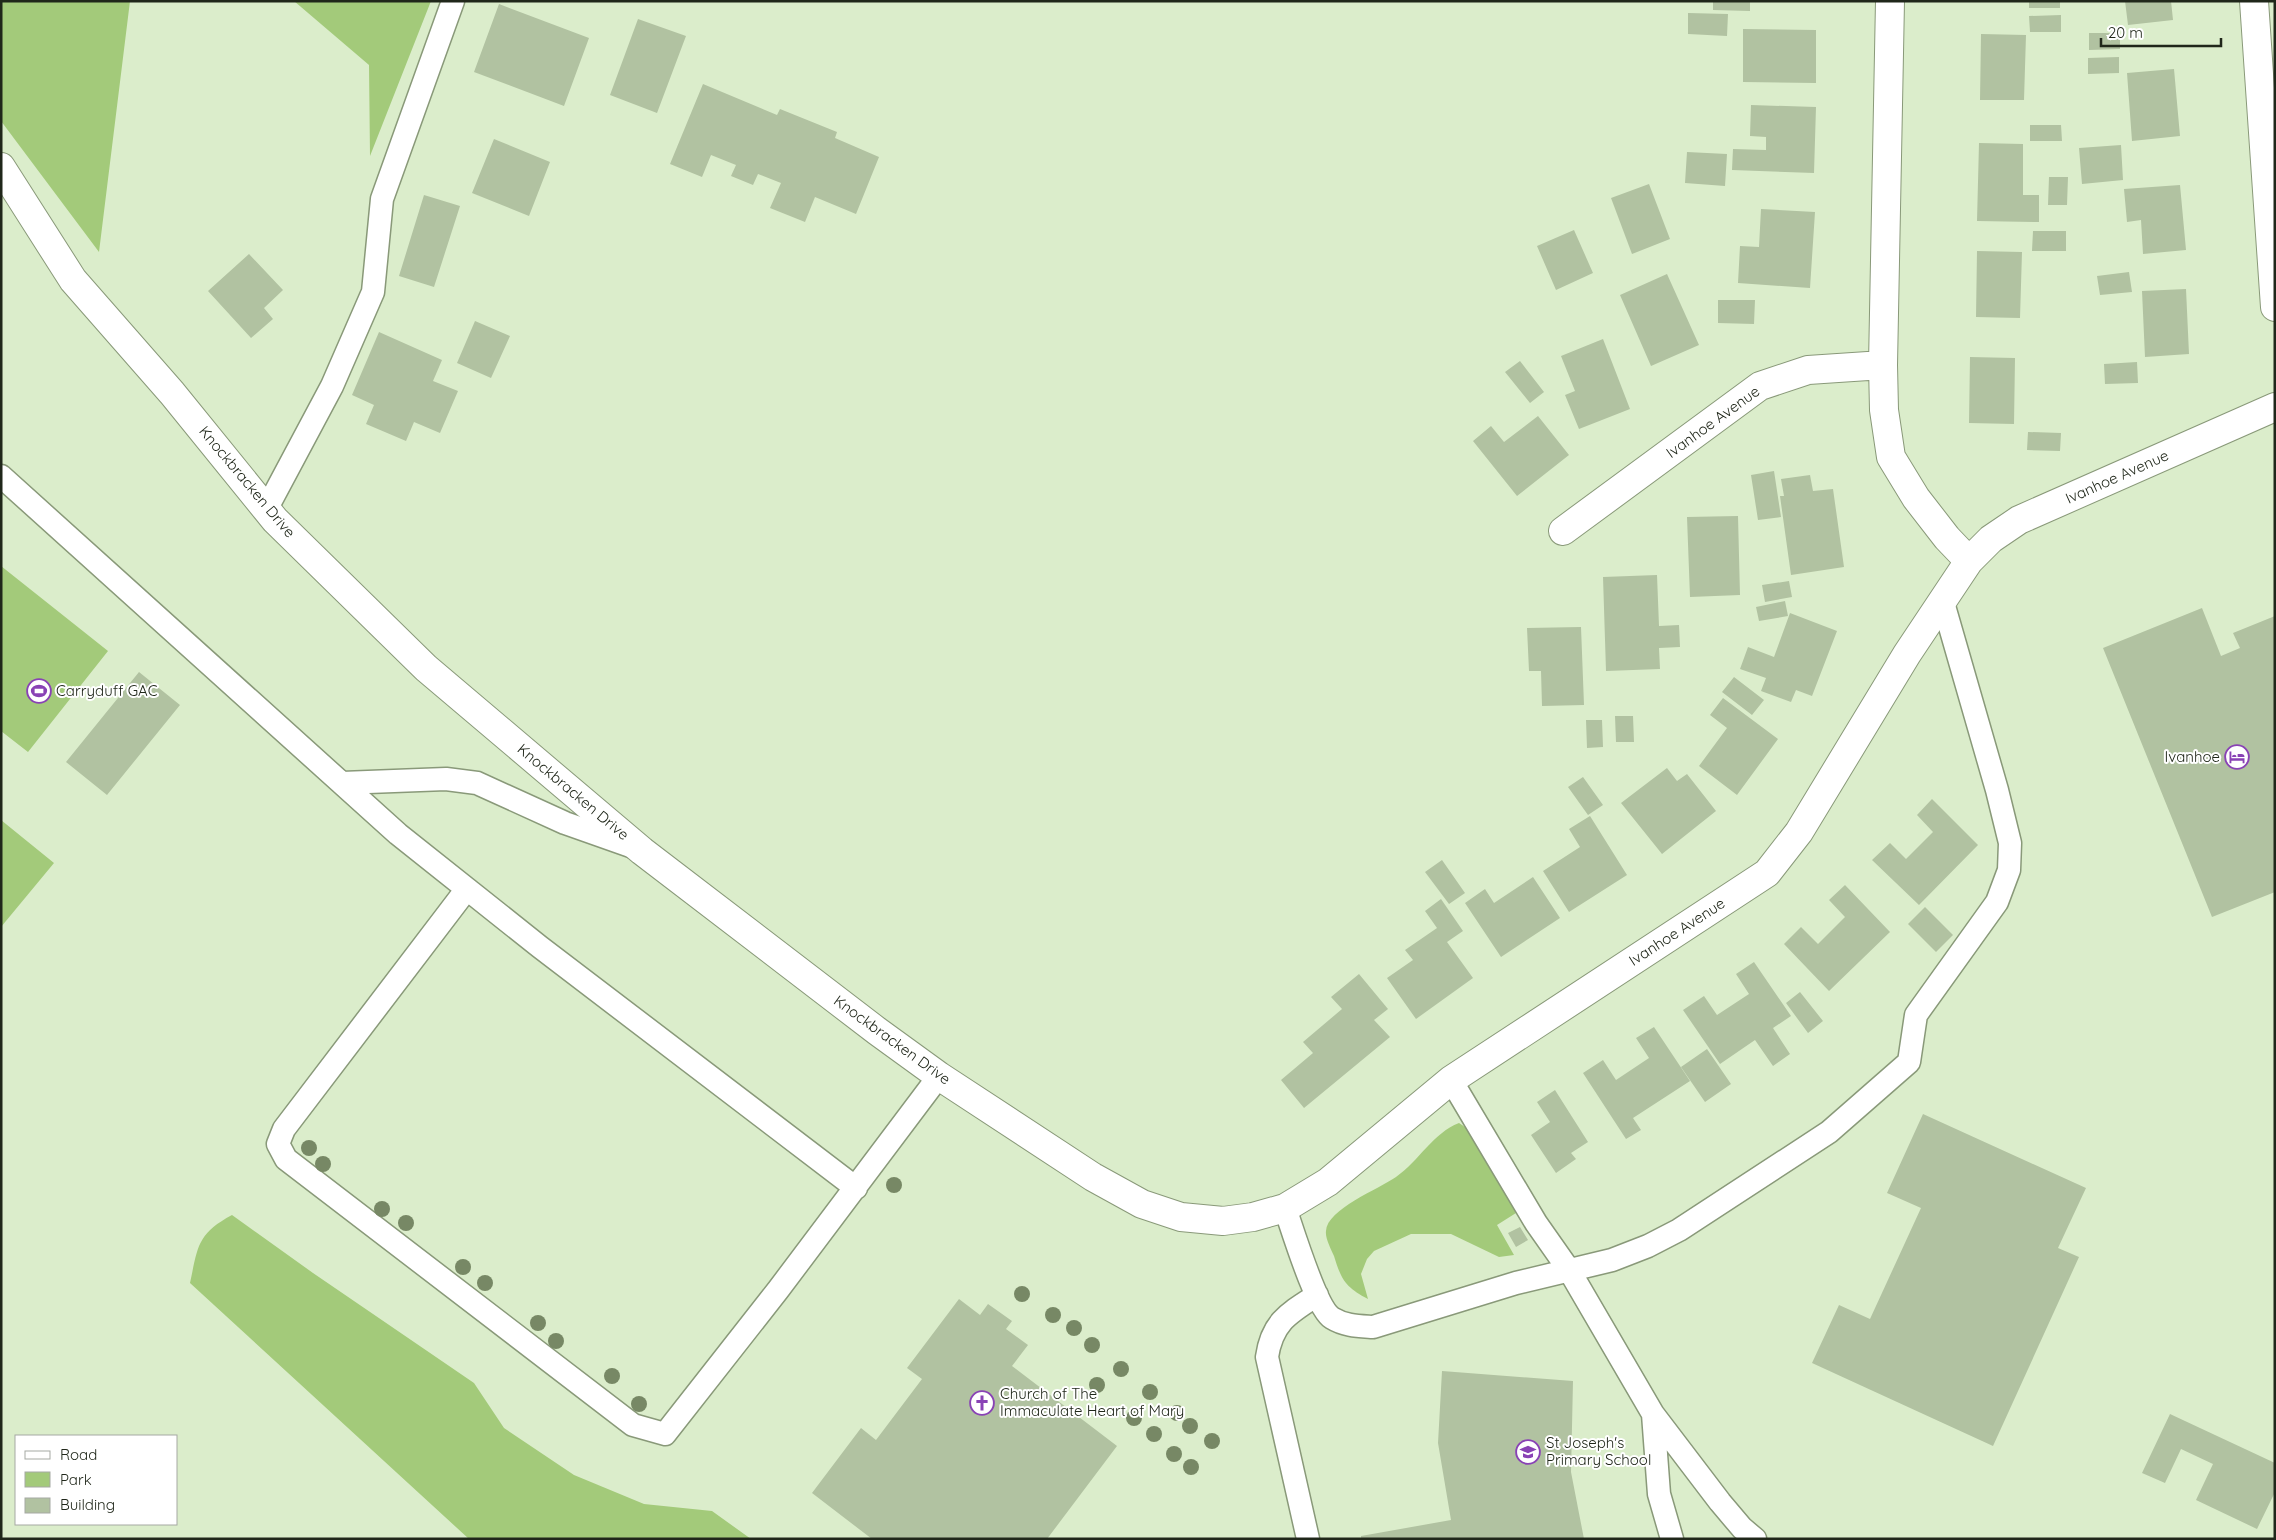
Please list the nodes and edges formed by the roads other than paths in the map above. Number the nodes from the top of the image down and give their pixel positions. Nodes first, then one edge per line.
1 (453, 1) edge
2 (1890, 1) edge
3 (2254, 1) edge
4 (1, 167) edge
5 (2275, 307) edge
6 (1883, 365) junction
7 (2275, 407) edge
8 (1, 476) edge
9 (267, 508) junction
10 (1563, 531) dead end
11 (1969, 561) junction
12 (1942, 600) junction
13 (342, 783) junction
14 (642, 851) junction
15 (466, 890) junction
16 (939, 1076) junction
17 (1451, 1080) junction
18 (856, 1188) junction
19 (1285, 1208) junction
20 (1569, 1270) junction
21 (1317, 1295) junction
22 (1653, 1414) junction
23 (1308, 1539) edge
24 (1672, 1539) edge
25 (1755, 1539) edge

1 - 9 lane
2 - 6 street
3 - 5 street
4 - 9 street, Knockbracken Drive
6 - 10 street, Ivanhoe Avenue
6 - 11 street
7 - 11 street, Ivanhoe Avenue
8 - 13 lane
9 - 14 street, Knockbracken Drive
11 - 12 street, Ivanhoe Avenue
12 - 17 street, Ivanhoe Avenue
12 - 20 lane
13 - 14 lane
13 - 15 lane
14 - 16 street, Knockbracken Drive
15 - 18 lane
15 - 18 lane
16 - 18 lane
16 - 19 street, Knockbracken Drive
17 - 19 street, Ivanhoe Avenue
17 - 20 lane
19 - 21 lane
20 - 21 lane
20 - 22 lane
21 - 23 lane
22 - 24 lane
22 - 25 lane

